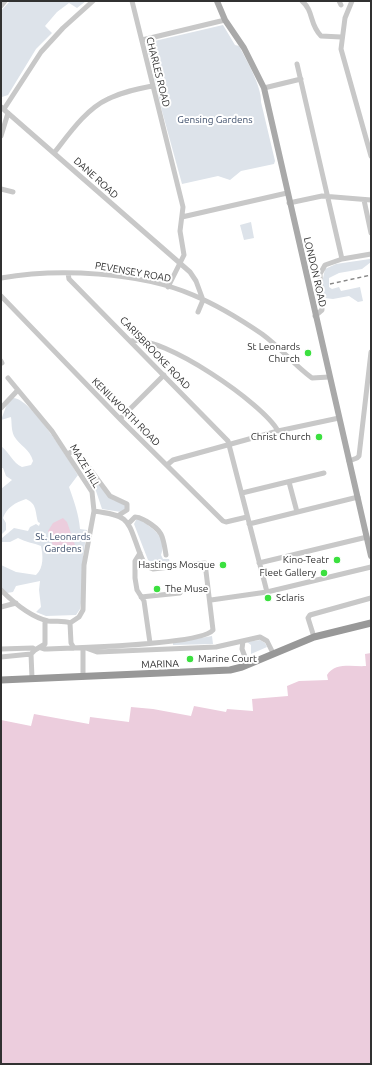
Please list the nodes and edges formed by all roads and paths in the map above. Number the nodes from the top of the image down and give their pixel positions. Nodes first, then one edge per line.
1 (5, 1) edge
2 (93, 1) edge
3 (132, 1) edge
4 (217, 1) edge
5 (302, 1) edge
6 (352, 1) edge
7 (1, 6) edge
8 (226, 20) junction
9 (341, 37) junction
10 (142, 40) junction
11 (298, 64) dead end
12 (302, 79) junction
13 (152, 86) junction
14 (264, 88) junction
15 (4, 110) edge
16 (1, 136) edge
17 (54, 153) junction
18 (371, 156) edge
19 (1, 189) edge
20 (13, 192) dead end
21 (287, 193) junction
22 (327, 196) junction
23 (364, 200) junction
24 (371, 200) edge
25 (289, 203) junction
26 (182, 217) junction
27 (371, 233) edge
28 (371, 254) edge
29 (342, 259) junction
30 (180, 263) junction
31 (68, 273) junction
32 (1, 278) edge
33 (168, 287) junction
34 (1, 296) edge
35 (203, 300) junction
36 (198, 312) dead end
37 (315, 316) junction
38 (131, 341) junction
39 (371, 352) edge
40 (164, 375) junction
41 (329, 377) junction
42 (8, 378) dead end
43 (17, 391) junction
44 (1, 408) edge
45 (120, 418) junction
46 (339, 418) junction
47 (278, 432) junction
48 (230, 445) junction
49 (68, 454) junction
50 (349, 461) junction
51 (167, 465) junction
52 (324, 473) dead end
53 (289, 482) junction
54 (242, 493) junction
55 (358, 498) junction
56 (94, 511) junction
57 (296, 512) junction
58 (120, 515) junction
59 (247, 517) junction
60 (129, 523) junction
61 (249, 524) junction
62 (368, 532) edge
63 (140, 553) junction
64 (166, 554) dead end
65 (371, 556) edge
66 (259, 563) junction
67 (371, 567) edge
68 (1, 590) edge
69 (267, 592) junction
70 (180, 593) dead end
71 (141, 597) junction
72 (371, 598) edge
73 (211, 600) junction
74 (16, 603) junction
75 (1, 608) edge
76 (45, 620) junction
77 (371, 622) edge
78 (70, 623) junction
79 (314, 637) junction
80 (242, 642) junction
81 (150, 643) junction
82 (41, 648) junction
83 (74, 648) junction
84 (85, 648) junction
85 (1, 649) edge
86 (33, 652) junction
87 (273, 653) junction
88 (1, 657) edge
89 (248, 665) junction
90 (83, 677) junction
91 (32, 678) junction
92 (1, 680) edge

1 - 7 street
2 - 15 street
3 - 10 street, CHARLES ROAD
4 - 8 main road, LONDON ROAD
5 - 9 street
6 - 9 street
8 - 10 street
8 - 14 main road, LONDON ROAD
9 - 18 street
10 - 13 street, CHARLES ROAD
11 - 12 street
12 - 14 street
12 - 22 street
13 - 17 street
13 - 26 street, CHARLES ROAD
14 - 21 main road, LONDON ROAD
15 - 16 street
15 - 17 street, DANE ROAD
17 - 30 street, DANE ROAD
19 - 20 street
21 - 25 main road, LONDON ROAD
21 - 26 street
22 - 23 street
22 - 25 street
22 - 29 street
23 - 24 street
23 - 27 street
25 - 37 main road, LONDON ROAD
26 - 30 street, CHARLES ROAD
28 - 29 street
29 - 37 street
30 - 33 street, CHARLES ROAD
30 - 35 street
31 - 32 street, PEVENSEY ROAD
31 - 33 street, PEVENSEY ROAD
31 - 38 street, CARISBROOKE ROAD
33 - 35 street, PEVENSEY ROAD
34 - 45 street, KENILWORTH ROAD
35 - 36 street
35 - 41 street, PEVENSEY ROAD
37 - 41 main road, LONDON ROAD
38 - 40 street, CARISBROOKE ROAD
38 - 47 street
39 - 50 street
40 - 45 street
40 - 48 street, CARISBROOKE ROAD
41 - 46 main road, LONDON ROAD
42 - 43 street, MAZE HILL
43 - 44 street
43 - 49 street, MAZE HILL
45 - 51 street, KENILWORTH ROAD
46 - 47 street
46 - 50 main road, LONDON ROAD
47 - 48 street
48 - 51 street
48 - 54 street
49 - 56 street, MAZE HILL
49 - 58 street
50 - 55 main road, LONDON ROAD
51 - 59 street, KENILWORTH ROAD
52 - 53 street
53 - 54 street
53 - 57 street
54 - 59 street
55 - 57 street
55 - 62 main road, LONDON ROAD
56 - 58 street
56 - 78 street, MAZE HILL
57 - 61 street
58 - 60 street
59 - 61 street
60 - 63 street
60 - 64 street
61 - 66 street
62 - 65 main road, LONDON ROAD
62 - 66 street
63 - 71 street
63 - 73 street
66 - 69 street
67 - 69 street
68 - 74 street
69 - 73 street
70 - 71 street
71 - 81 street
72 - 79 street
73 - 81 street
74 - 75 street
74 - 76 street
76 - 78 street
76 - 82 street
77 - 79 highway, MARINA
78 - 83 street
79 - 87 highway, MARINA
80 - 84 street
80 - 87 street
80 - 89 street
81 - 84 street
82 - 83 street
82 - 86 street
83 - 84 street
84 - 90 street
85 - 86 street
86 - 88 street
86 - 91 street
87 - 89 highway, MARINA
89 - 90 highway, MARINA
90 - 91 highway, MARINA
91 - 92 highway, MARINA

